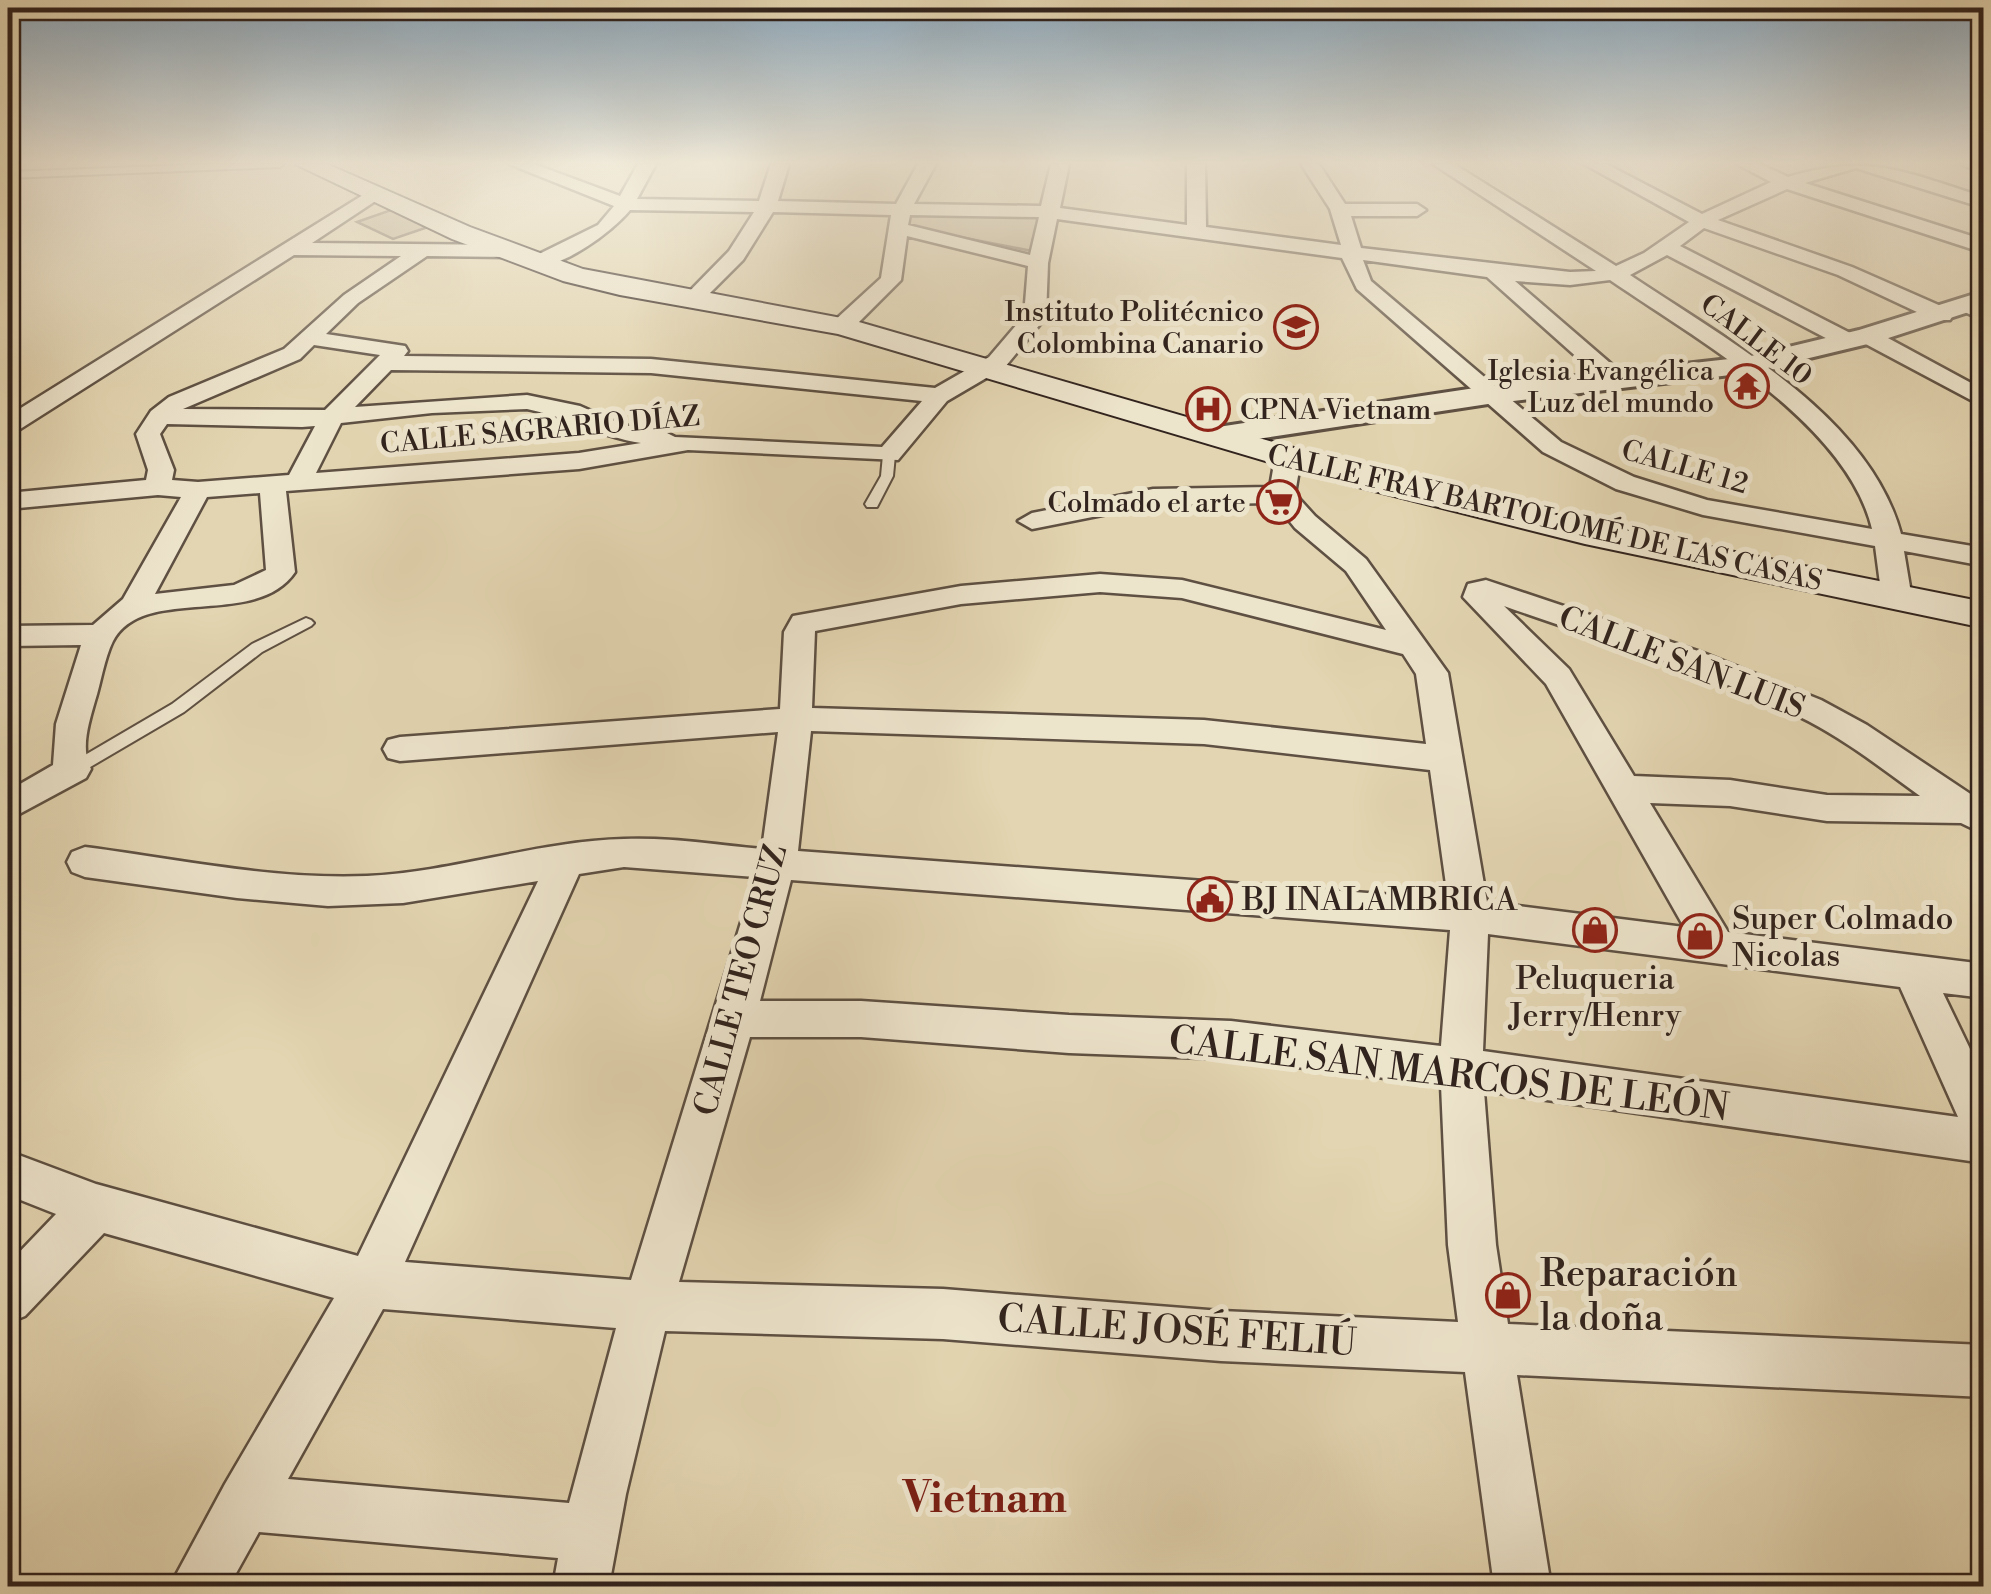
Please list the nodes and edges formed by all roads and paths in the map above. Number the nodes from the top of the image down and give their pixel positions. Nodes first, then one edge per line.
1 (308, 238) edge
2 (482, 238) edge
3 (581, 238) edge
4 (748, 238) edge
5 (897, 238) edge
6 (959, 238) edge
7 (1044, 238) edge
8 (1247, 238) edge
9 (1348, 238) edge
10 (1560, 238) edge
11 (1681, 238) edge
12 (1750, 238) edge
13 (1958, 238) edge
14 (1984, 247) edge
15 (1668, 248) junction
16 (291, 249) junction
17 (420, 252) junction
18 (1349, 253) junction
19 (523, 256) junction
20 (1038, 264) junction
21 (1494, 272) junction
22 (1615, 273) junction
23 (692, 300) junction
24 (1968, 309) edge
25 (842, 326) junction
26 (309, 338) junction
27 (1858, 339) junction
28 (386, 363) junction
29 (1747, 365) junction
30 (983, 369) junction
31 (1616, 380) junction
32 (1488, 395) junction
33 (939, 396) junction
34 (1984, 400) edge
35 (160, 416) junction
36 (331, 418) junction
37 (8, 426) edge
38 (1218, 436) junction
39 (688, 442) junction
40 (889, 455) junction
41 (1285, 476) junction
42 (286, 482) junction
43 (158, 487) junction
44 (198, 490) junction
45 (8, 501) edge
46 (872, 504) dead end
47 (1032, 521) dead end
48 (1889, 540) junction
49 (1984, 556) edge
50 (1897, 600) junction
51 (134, 605) junction
52 (1984, 616) edge
53 (306, 622) dead end
54 (100, 635) junction
55 (8, 636) edge
56 (1415, 647) junction
57 (797, 719) junction
58 (400, 749) dead end
59 (1446, 759) junction
60 (74, 768) junction
61 (1627, 789) junction
62 (8, 808) edge
63 (1975, 815) edge
64 (567, 859) junction
65 (85, 862) dead end
66 (777, 864) junction
67 (1470, 916) junction
68 (1718, 950) junction
69 (1914, 974) junction
70 (1984, 981) edge
71 (732, 1019) junction
72 (1461, 1068) junction
73 (1984, 1126) edge
74 (1984, 1142) edge
75 (8, 1174) edge
76 (96, 1207) junction
77 (370, 1284) junction
78 (8, 1299) edge
79 (647, 1306) junction
80 (1487, 1348) junction
81 (1984, 1371) edge
82 (244, 1502) junction
83 (590, 1533) junction
84 (198, 1586) edge
85 (582, 1586) edge
86 (1522, 1586) edge

1 - 16 street
2 - 19 main road, CALLE FRAY BARTOLOMÉ DE LAS CASAS
3 - 19 street
4 - 23 street
5 - 25 street
6 - 20 street
7 - 20 street
8 - 18 street
9 - 18 street, CALLE 12
10 - 22 street, CALLE 10
11 - 15 street
12 - 24 street
13 - 14 street
15 - 22 street
15 - 27 street
16 - 17 street
16 - 37 street
17 - 19 street
17 - 26 street
18 - 21 street
18 - 32 street, CALLE 12
19 - 23 main road, CALLE FRAY BARTOLOMÉ DE LAS CASAS
20 - 30 street
21 - 22 street
21 - 31 street
22 - 29 street, CALLE 10
23 - 25 main road, CALLE FRAY BARTOLOMÉ DE LAS CASAS
24 - 27 street
25 - 30 main road, CALLE FRAY BARTOLOMÉ DE LAS CASAS
26 - 28 street
26 - 35 street
27 - 29 street
27 - 34 street
28 - 33 street
28 - 36 street
29 - 31 street
29 - 48 street, CALLE 10
30 - 33 street
30 - 38 main road, CALLE FRAY BARTOLOMÉ DE LAS CASAS
31 - 32 street
32 - 38 street
32 - 48 street, CALLE 12
33 - 40 street
35 - 36 street
35 - 43 street
36 - 39 street
36 - 42 street
38 - 41 main road, CALLE FRAY BARTOLOMÉ DE LAS CASAS
39 - 40 street, CALLE SAGRARIO DÍAZ
39 - 42 street, CALLE SAGRARIO DÍAZ
40 - 46 lane
41 - 47 street
41 - 50 main road, CALLE FRAY BARTOLOMÉ DE LAS CASAS
41 - 56 street
42 - 44 street, CALLE SAGRARIO DÍAZ
42 - 51 street
43 - 44 street, CALLE SAGRARIO DÍAZ
43 - 45 street, CALLE SAGRARIO DÍAZ
44 - 51 street
48 - 49 street, CALLE 12
48 - 50 street, CALLE 10
50 - 52 main road, CALLE FRAY BARTOLOMÉ DE LAS CASAS
51 - 54 street
53 - 60 lane
54 - 55 street
54 - 60 street
56 - 57 street, CALLE TEO CRUZ
56 - 59 street
57 - 58 street
57 - 59 street
57 - 66 street, CALLE TEO CRUZ
59 - 67 street
60 - 62 street
61 - 63 street
61 - 63 street, CALLE SAN LUIS
61 - 68 street
64 - 65 street
64 - 66 street
64 - 77 street
66 - 67 street
66 - 71 street, CALLE TEO CRUZ
67 - 68 street
67 - 72 street
68 - 69 street
69 - 70 street
69 - 73 street
71 - 72 street, CALLE SAN MARCOS DE LEÓN
71 - 79 street, CALLE TEO CRUZ
72 - 74 street, CALLE SAN MARCOS DE LEÓN
72 - 80 street
75 - 76 street, CALLE JOSÉ FELIÚ
76 - 77 street, CALLE JOSÉ FELIÚ
76 - 78 street
77 - 79 street, CALLE JOSÉ FELIÚ
77 - 82 street
79 - 80 street, CALLE JOSÉ FELIÚ
79 - 83 street, CALLE TEO CRUZ
80 - 81 street, CALLE JOSÉ FELIÚ
80 - 86 street
82 - 83 street
82 - 84 street
83 - 85 street, CALLE TEO CRUZ

